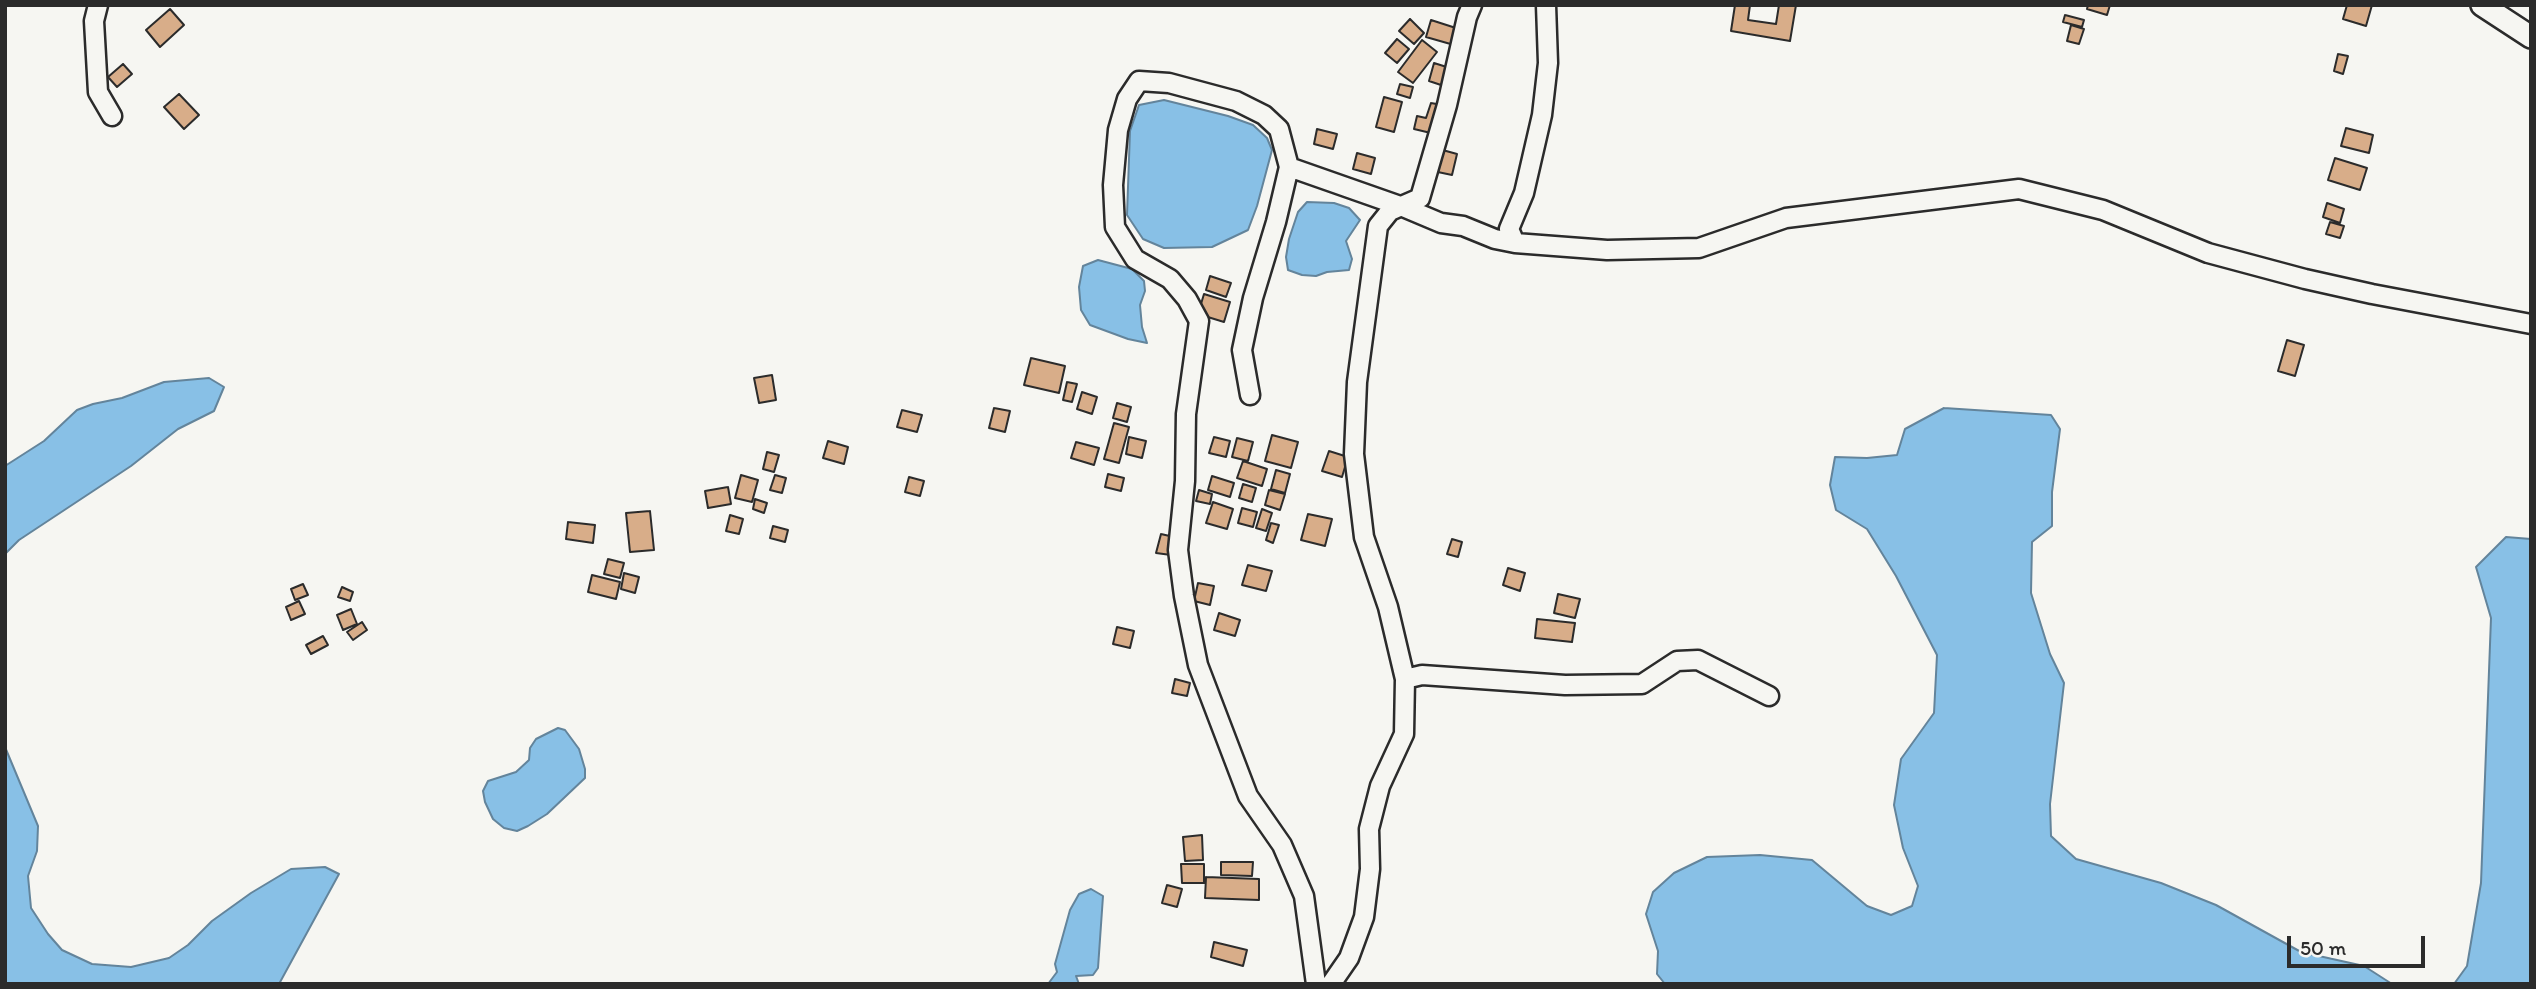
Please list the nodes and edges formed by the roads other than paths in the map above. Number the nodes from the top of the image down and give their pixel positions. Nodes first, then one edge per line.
1 (98, 5) edge
2 (1472, 5) edge
3 (1546, 5) edge
4 (2482, 5) edge
5 (2531, 37) edge
6 (112, 116) dead end
7 (1289, 167) junction
8 (1403, 207) junction
9 (1514, 243) junction
10 (2531, 324) edge
11 (1250, 396) dead end
12 (1405, 679) junction
13 (1769, 696) dead end
14 (1316, 984) edge
15 (1331, 984) edge

1 - 6 street
2 - 8 street
3 - 9 street
4 - 5 street
7 - 8 street
7 - 11 street
7 - 14 street
8 - 9 street
8 - 12 street
9 - 10 street
12 - 13 street
12 - 15 street

